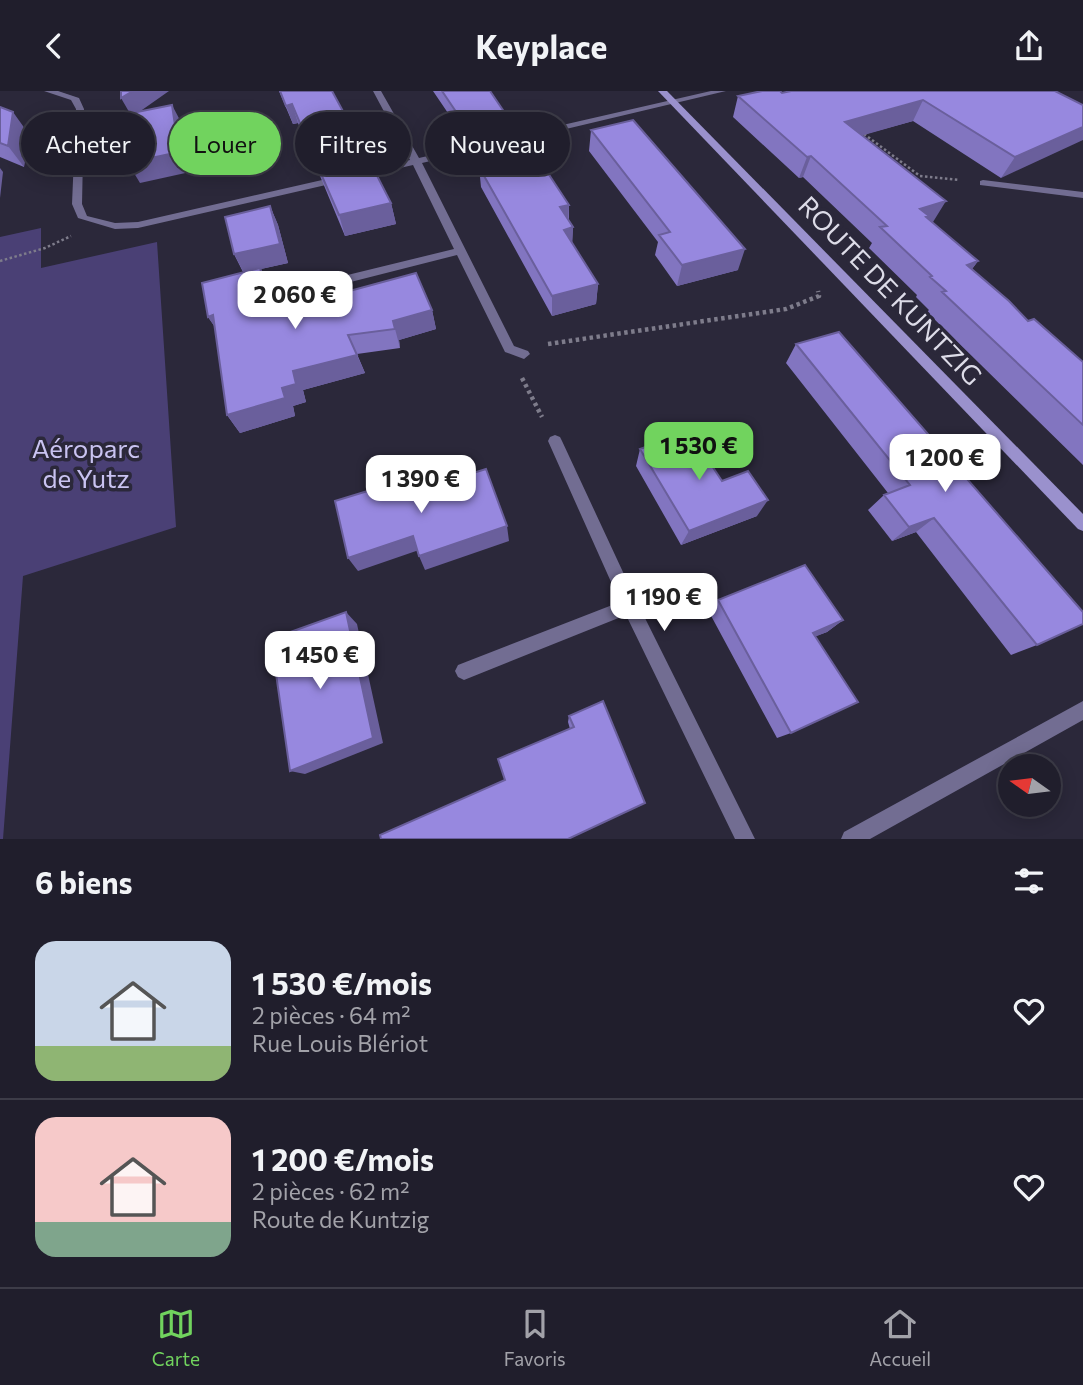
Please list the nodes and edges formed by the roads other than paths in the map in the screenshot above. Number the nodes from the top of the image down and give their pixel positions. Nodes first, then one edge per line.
1 (48, 91) edge
2 (377, 91) edge
3 (662, 91) edge
4 (722, 91) edge
5 (674, 102) junction
6 (416, 161) junction
7 (983, 183) road end
8 (1083, 195) edge
9 (461, 251) junction
10 (327, 284) dead end
11 (524, 354) road end
12 (555, 441) road end
13 (1083, 524) edge
14 (630, 605) junction
15 (464, 671) dead end
16 (1083, 710) edge
17 (745, 839) edge
18 (850, 839) edge

1 - 6 street
2 - 6 street
3 - 5 street, ROUTE DE KUNTZIG
4 - 5 street
5 - 6 street
5 - 13 street, ROUTE DE KUNTZIG
6 - 9 street
7 - 8 street
9 - 10 street
9 - 11 street
12 - 14 street
14 - 15 street
14 - 17 street
16 - 18 street

